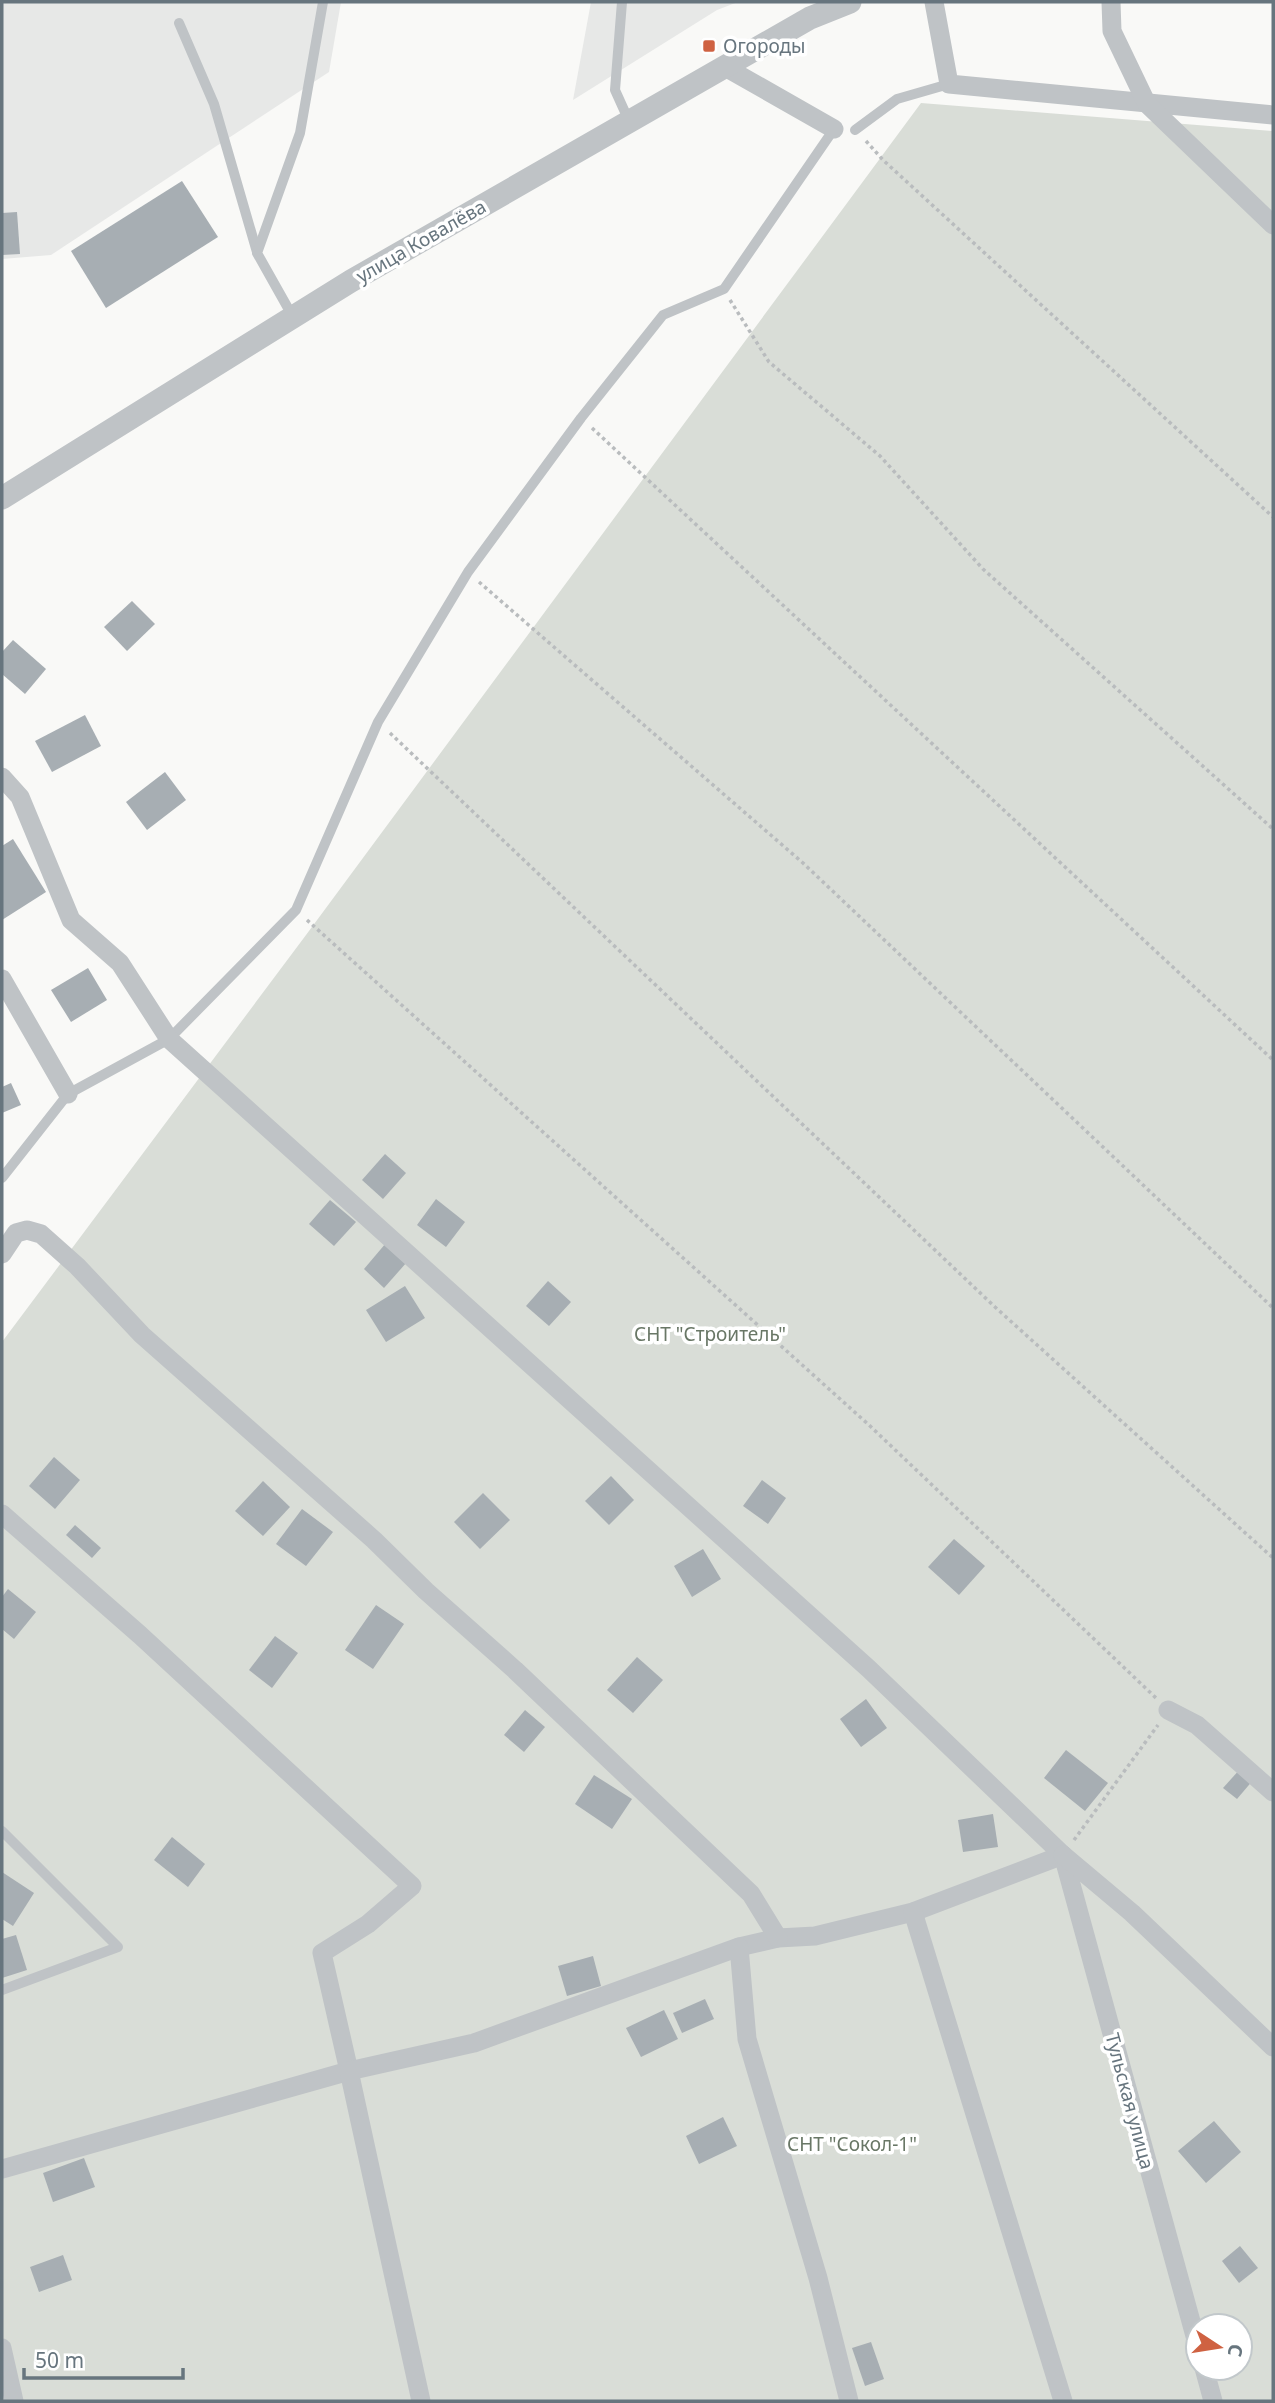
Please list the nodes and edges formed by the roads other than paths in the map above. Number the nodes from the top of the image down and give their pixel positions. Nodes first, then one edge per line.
1 (323, 2) edge
2 (622, 2) edge
3 (934, 2) edge
4 (1111, 2) edge
5 (835, 4) edge
6 (179, 23) dead end
7 (725, 67) junction
8 (948, 84) junction
9 (1147, 104) junction
10 (1273, 115) edge
11 (629, 122) junction
12 (834, 129) joint
13 (855, 130) road end
14 (1273, 225) edge
15 (257, 253) junction
16 (293, 317) junction
17 (2, 498) edge
18 (2, 777) edge
19 (2, 979) edge
20 (169, 1039) junction
21 (68, 1094) junction
22 (2, 1178) edge
23 (2, 1254) edge
24 (2, 1514) edge
25 (1168, 1710) road end
26 (1273, 1792) edge
27 (2, 1831) edge
28 (1063, 1856) junction
29 (913, 1912) junction
30 (778, 1938) junction
31 (739, 1947) junction
32 (2, 1990) edge
33 (1273, 2047) edge
34 (349, 2071) junction
35 (2, 2169) edge
36 (1188, 2312) edge
37 (2, 2348) edge
38 (1208, 2382) edge
39 (14, 2401) edge
40 (421, 2401) edge
41 (849, 2401) edge
42 (1063, 2401) edge
43 (1213, 2401) edge

1 - 15 lane
2 - 11 lane
3 - 8 street
4 - 9 street
5 - 7 street, улица Ковалёва
6 - 15 lane
7 - 11 street, улица Ковалёва
7 - 12 street
8 - 9 street
8 - 13 lane
9 - 10 street
9 - 14 street
11 - 16 street, улица Ковалёва
12 - 20 lane
15 - 16 lane
16 - 17 street, улица Ковалёва
18 - 20 street
19 - 21 street
20 - 21 lane
20 - 28 street
21 - 22 lane
23 - 30 street
24 - 34 street
25 - 26 street
27 - 32 lane
28 - 29 street
28 - 33 street
28 - 36 street, Тульская улица
29 - 30 street
29 - 42 street
30 - 31 street
31 - 34 street
31 - 41 street
34 - 35 street
34 - 40 street
37 - 39 street
38 - 43 street

